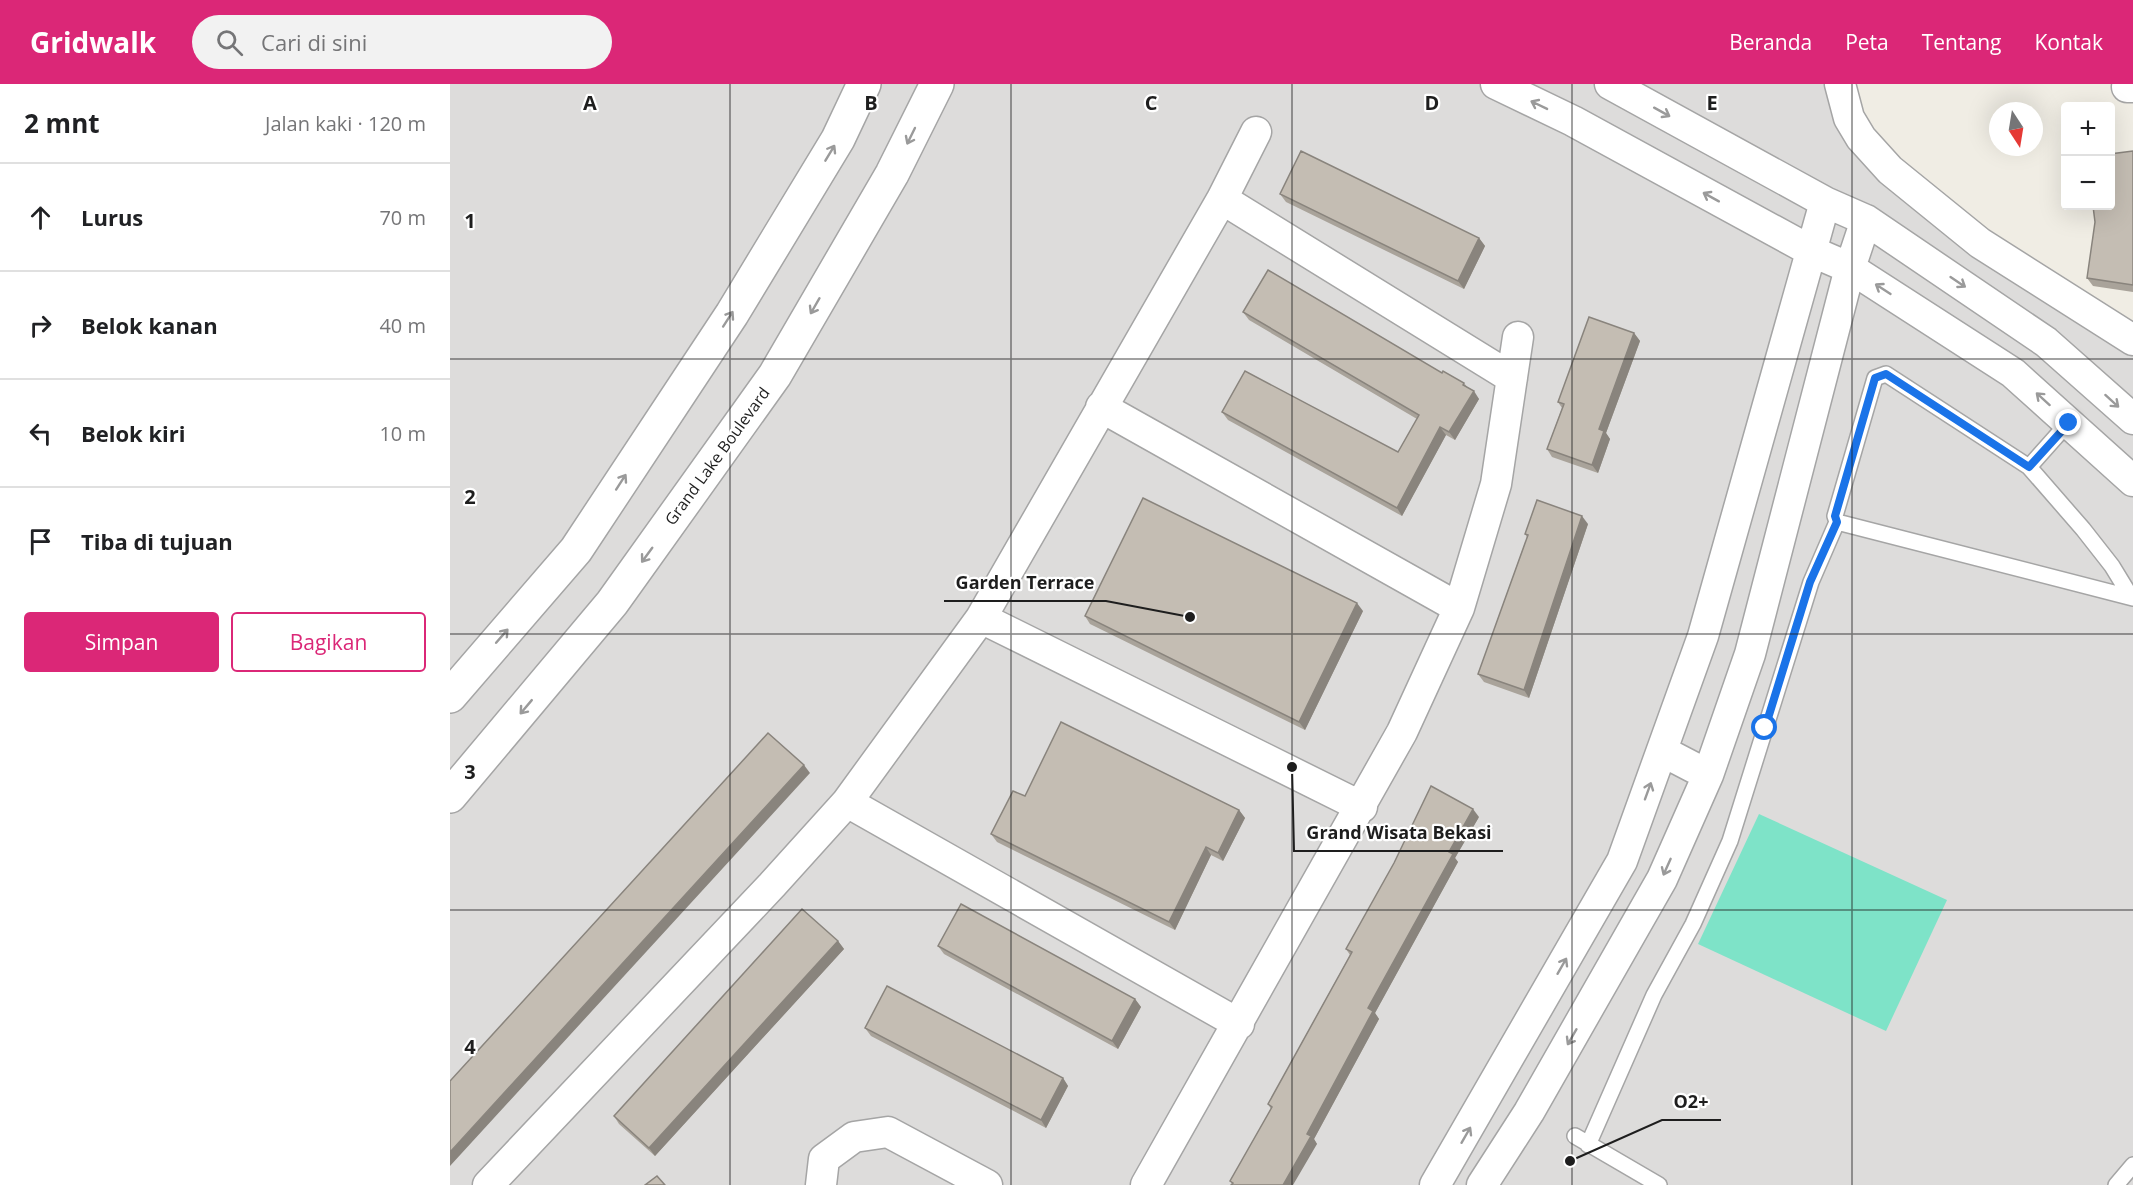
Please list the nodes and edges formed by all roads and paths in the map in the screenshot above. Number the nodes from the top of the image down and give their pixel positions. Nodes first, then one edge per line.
1 (864, 84) edge
2 (937, 84) edge
3 (1497, 84) edge
4 (1610, 84) edge
5 (1840, 84) edge
6 (1256, 132) dead end
7 (1222, 199) junction
8 (1825, 202) junction
9 (1866, 220) junction
10 (1813, 252) junction
11 (1850, 268) junction
12 (1518, 337) dead end
13 (2133, 340) edge
14 (1512, 378) junction
15 (1101, 407) junction
16 (2133, 419) edge
17 (2069, 423) junction
18 (2029, 467) junction
19 (2133, 481) edge
20 (1837, 522) junction
21 (2132, 598) edge
22 (1459, 608) junction
23 (981, 618) junction
24 (450, 696) edge
25 (1662, 751) junction
26 (1708, 775) junction
27 (450, 796) edge
28 (847, 802) junction
29 (1362, 807) junction
30 (1239, 1024) junction
31 (1575, 1136) dead end
32 (1588, 1145) junction
33 (2133, 1165) edge
34 (503, 1180) edge
35 (821, 1185) edge
36 (987, 1185) edge
37 (1146, 1185) edge
38 (1435, 1185) edge
39 (1482, 1185) edge
40 (1659, 1185) edge
41 (2116, 1185) edge

24 -> 1 street
2 -> 27 street, Grand Lake Boulevard
10 -> 3 street
4 -> 8 street
5 - 13 street
6 - 7 street
7 - 14 street
7 - 15 street
8 - 9 street
8 - 10 street
9 - 11 street
9 -> 16 street
10 - 11 street
10 - 25 street
17 -> 11 street
11 - 26 street
12 - 14 street
14 - 22 street
15 - 22 street
15 - 23 street
17 - 18 lane
17 - 19 street
18 - 20 lane
18 - 21 lane
20 - 21 lane
20 - 32 lane
22 - 29 street
23 - 28 street
23 - 29 street
25 - 26 street
38 -> 25 street
26 -> 39 street
28 - 30 street
28 - 34 street
29 - 30 street
30 - 37 street
31 - 32 lane
32 - 40 lane
33 - 41 lane
35 - 36 street

